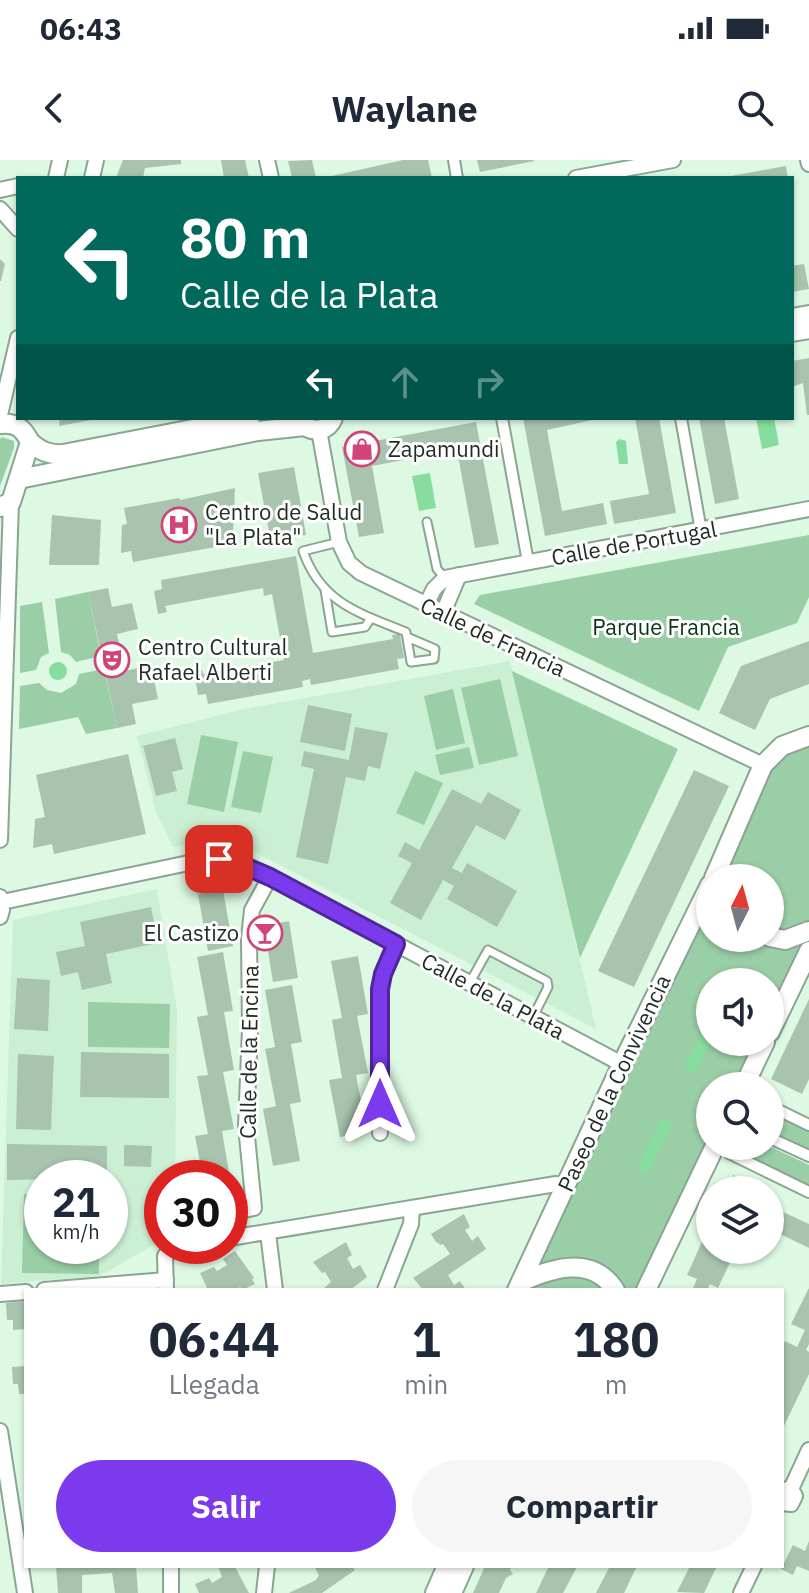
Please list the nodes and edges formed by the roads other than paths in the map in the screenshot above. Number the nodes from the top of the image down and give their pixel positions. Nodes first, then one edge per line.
1 (673, 160) edge
2 (634, 168) edge
3 (588, 176) edge
4 (0, 209) edge
5 (16, 227) edge
6 (16, 347) edge
7 (0, 415) edge
8 (240, 420) edge
9 (502, 420) edge
10 (681, 420) edge
11 (322, 422) edge
12 (0, 424) edge
13 (27, 430) edge
14 (19, 479) junction
15 (5, 505) edge
16 (809, 509) edge
17 (427, 522) dead end
18 (701, 531) junction
19 (339, 542) junction
20 (528, 562) junction
21 (453, 579) junction
22 (325, 590) junction
23 (426, 605) junction
24 (443, 613) junction
25 (371, 618) junction
26 (407, 637) junction
27 (809, 736) edge
28 (763, 765) junction
29 (0, 840) edge
30 (723, 864) edge
31 (270, 877) junction
32 (1, 905) edge
33 (696, 913) edge
34 (809, 931) edge
35 (784, 940) edge
36 (396, 944) junction
37 (809, 951) edge
38 (469, 984) junction
39 (784, 1003) edge
40 (533, 1017) junction
41 (622, 1064) junction
42 (784, 1113) edge
43 (809, 1125) edge
44 (380, 1133) dead end
45 (784, 1144) edge
46 (809, 1156) edge
47 (708, 1160) edge
48 (743, 1160) edge
49 (564, 1188) junction
50 (809, 1192) edge
51 (412, 1208) junction
52 (248, 1209) edge
53 (268, 1233) junction
54 (248, 1236) edge
55 (165, 1264) edge
56 (166, 1285) edge
57 (519, 1286) edge
58 (93, 1288) edge
59 (275, 1288) edge
60 (386, 1288) edge
61 (613, 1288) edge
62 (647, 1288) edge
63 (24, 1292) edge
64 (0, 1294) edge
65 (0, 1431) edge
66 (809, 1450) edge
67 (789, 1500) edge
68 (21, 1539) edge
69 (171, 1568) edge
70 (267, 1568) edge
71 (446, 1568) edge
72 (463, 1568) edge
73 (753, 1568) edge
74 (25, 1593) edge
75 (171, 1593) edge
76 (264, 1593) edge
77 (435, 1593) edge
78 (452, 1593) edge
79 (741, 1593) edge

1 - 2 street
2 - 3 street
4 - 5 street
6 - 7 street
8 - 13 street
9 - 20 street
10 - 18 street
11 - 14 street
11 - 19 street, Calle de Francia
12 - 13 street
13 - 14 street
14 - 15 street
15 - 29 street
16 - 18 street, Calle de Portugal
17 - 21 lane
18 - 20 street, Calle de Portugal
19 - 22 lane
19 - 23 street, Calle de Francia
20 - 21 street, Calle de Portugal
21 - 23 street
21 - 24 street
22 - 25 lane
22 - 25 lane
23 - 24 street, Calle de Francia
24 - 28 street, Calle de Francia
25 - 26 lane
26 - 26 lane
27 - 28 street
28 - 30 street
31 - 32 street, Calle de la Plata
31 - 36 street, Calle de la Plata
31 - 52 street, Calle de la Encina
33 - 41 street, Paseo de la Convivencia
34 - 35 street
36 - 38 street, Calle de la Plata
36 - 44 street
37 - 39 street
38 - 40 street, Calle de la Plata
38 - 40 lane
40 - 41 street, Calle de la Plata
41 - 49 street, Paseo de la Convivencia
42 - 43 street
45 - 46 street
47 - 62 street
48 - 50 street
49 - 51 street
49 - 57 street, Paseo de la Convivencia
51 - 53 street
51 - 60 street
53 - 54 street
53 - 59 street
55 - 56 street
56 - 58 street
57 - 61 street, Paseo de la Convivencia
63 - 64 street
65 - 68 street
66 - 67 street
68 - 74 street
69 - 75 street
70 - 76 street
71 - 77 street
72 - 78 street
73 - 79 street

